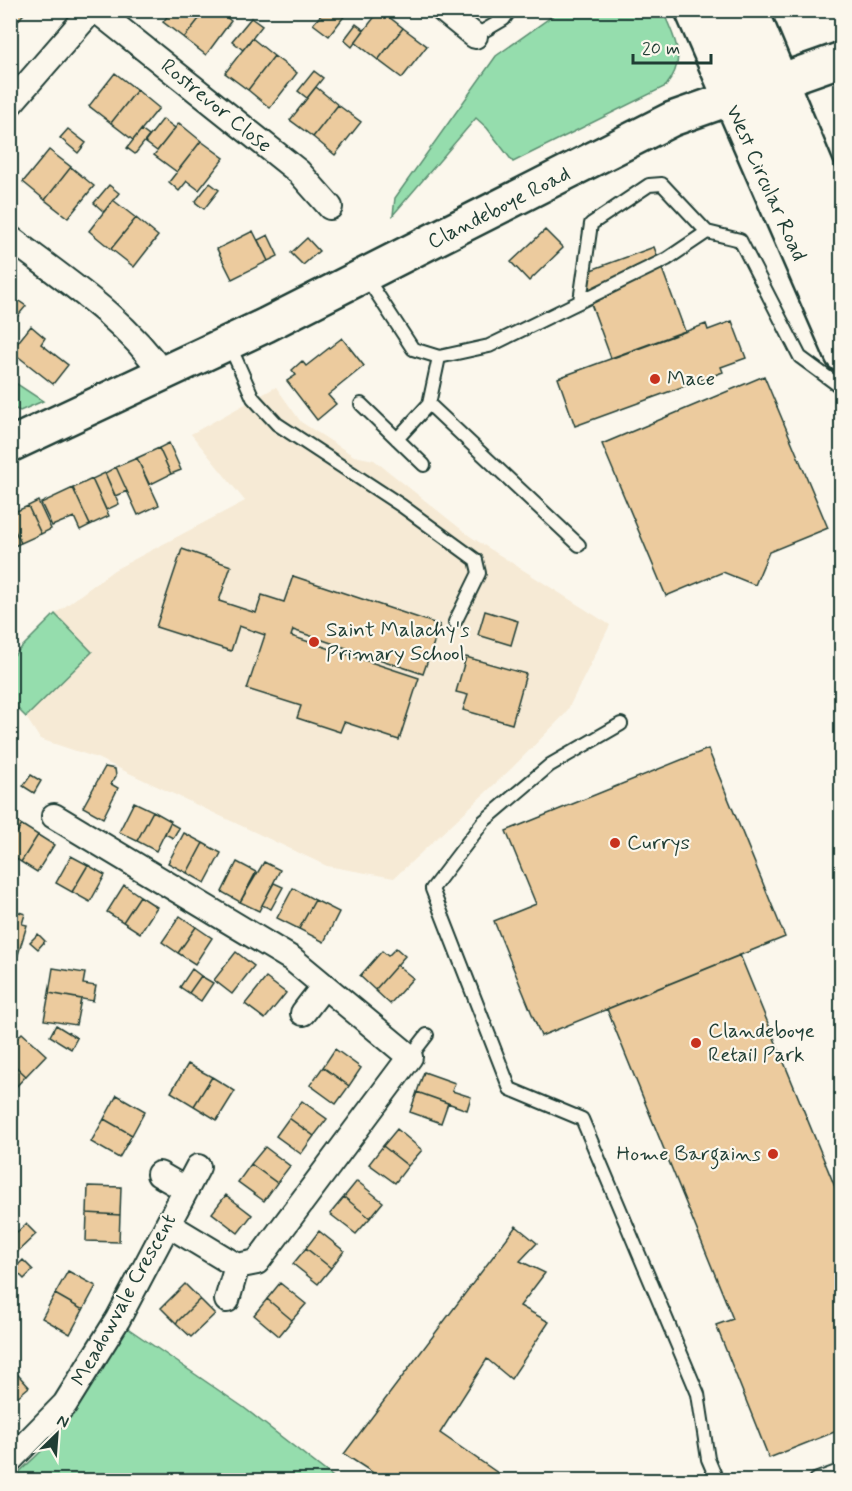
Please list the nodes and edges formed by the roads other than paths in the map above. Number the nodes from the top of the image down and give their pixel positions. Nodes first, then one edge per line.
1 (94, 10) edge
2 (443, 10) edge
3 (510, 10) edge
4 (692, 10) edge
5 (723, 10) edge
6 (751, 10) edge
7 (475, 36) joint
8 (842, 59) edge
9 (755, 89) junction
10 (10, 104) edge
11 (330, 207) dead end
12 (842, 228) edge
13 (706, 232) junction
14 (10, 238) edge
15 (365, 276) junction
16 (842, 295) edge
17 (580, 301) junction
18 (229, 343) junction
19 (842, 355) edge
20 (439, 357) junction
21 (163, 374) junction
22 (842, 388) edge
23 (361, 404) dead end
24 (429, 404) junction
25 (397, 439) junction
26 (10, 445) edge
27 (424, 465) dead end
28 (579, 545) dead end
29 (455, 622) dead end
30 (621, 724) dead end
31 (54, 816) dead end
32 (323, 987) junction
33 (303, 1013) dead end
34 (427, 1035) dead end
35 (410, 1057) junction
36 (198, 1167) dead end
37 (159, 1174) dead end
38 (185, 1189) junction
39 (169, 1225) junction
40 (237, 1266) junction
41 (227, 1300) dead end
42 (10, 1460) edge
43 (842, 1470) edge
44 (717, 1480) edge
45 (815, 1480) edge

1 - 10 street
1 - 11 street, Rostrevor Close
2 - 7 street
3 - 7 lane
4 - 9 main road, West Circular Road
5 - 9 main road
6 - 9 main road, West Circular Road
8 - 9 main road, Clandeboye Road
9 - 12 main road, West Circular Road
9 - 15 main road, Clandeboye Road
9 - 16 main road
9 - 19 main road, West Circular Road
13 - 17 lane
13 - 17 lane
13 - 22 lane
14 - 21 street
15 - 18 main road, Clandeboye Road
15 - 20 lane
17 - 20 lane
18 - 21 main road, Clandeboye Road
18 - 29 lane
20 - 24 lane
21 - 26 main road, Clandeboye Road
23 - 25 lane
24 - 25 lane
24 - 28 lane
25 - 27 lane
30 - 44 lane
31 - 32 street
32 - 33 street
32 - 35 street
34 - 35 lane
35 - 40 street
36 - 38 street, Meadowvale Crescent
37 - 38 street, Meadowvale Crescent
38 - 39 street, Meadowvale Crescent
39 - 40 street
39 - 42 street, Meadowvale Crescent
40 - 41 street
43 - 45 lane

